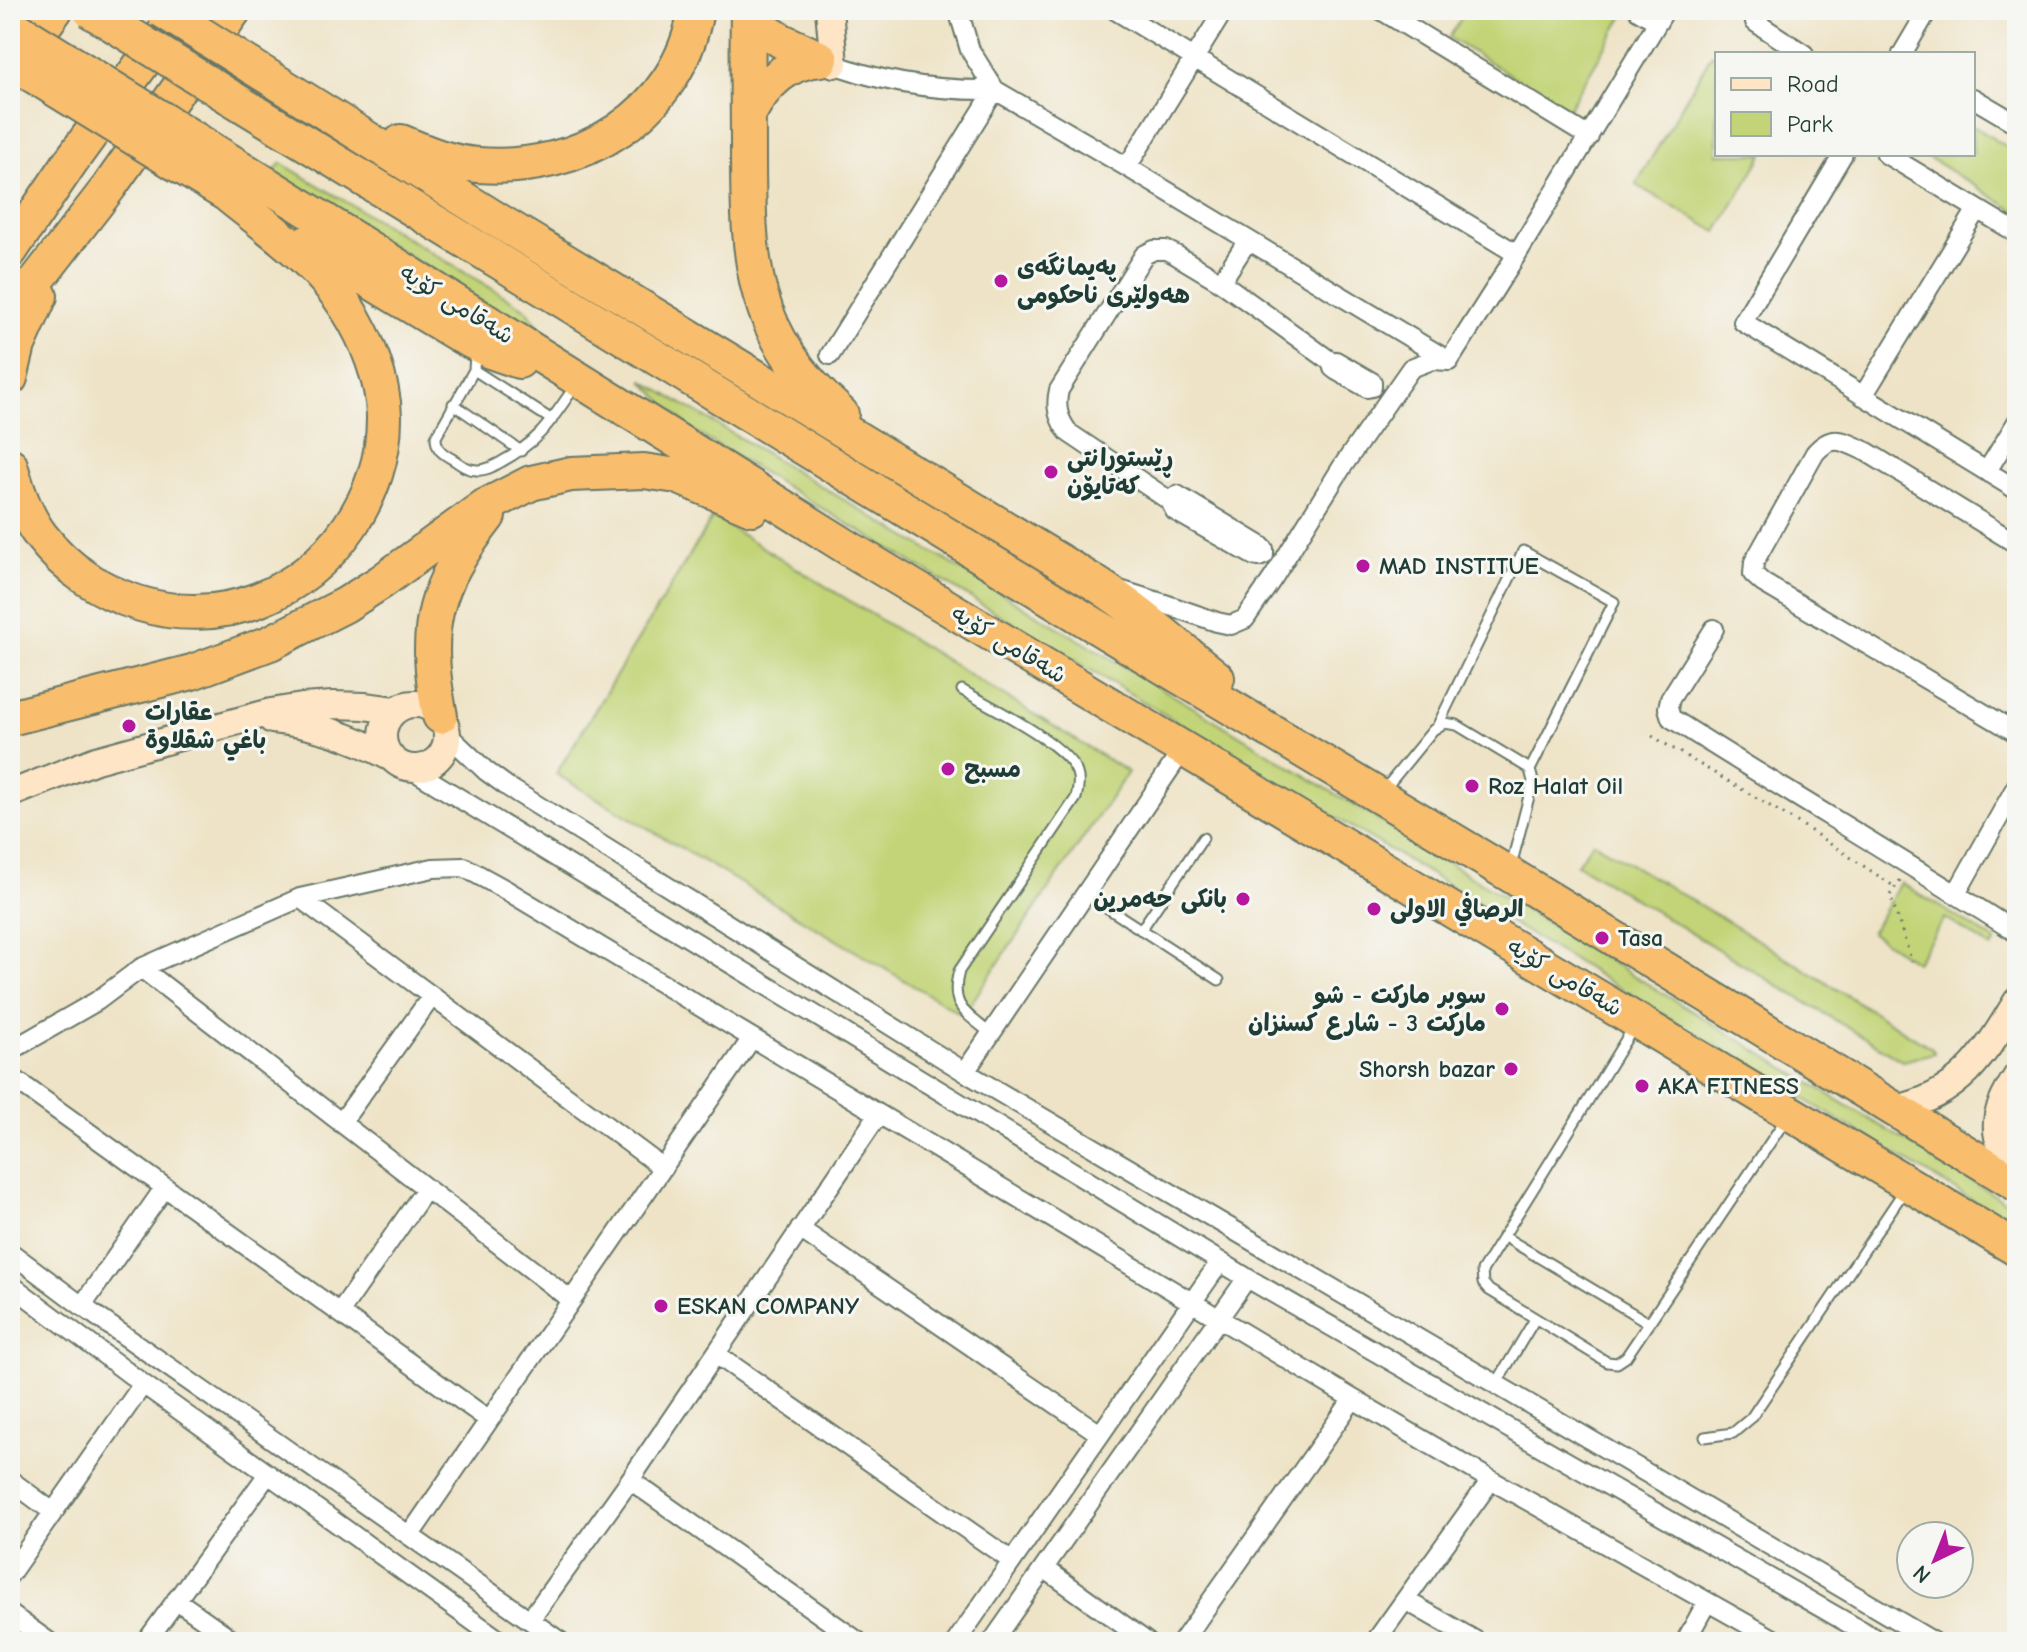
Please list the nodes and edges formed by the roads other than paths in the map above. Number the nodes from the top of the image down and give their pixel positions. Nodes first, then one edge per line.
1 (55, 10) edge
2 (90, 10) edge
3 (162, 10) edge
4 (181, 10) edge
5 (234, 10) edge
6 (696, 10) edge
7 (829, 10) edge
8 (958, 10) edge
9 (1115, 10) edge
10 (1224, 10) edge
11 (1381, 10) edge
12 (1638, 10) edge
13 (1762, 10) edge
14 (1928, 10) edge
15 (748, 15) edge
16 (1661, 16) edge
17 (10, 25) edge
18 (1801, 52) edge
19 (1903, 52) edge
20 (1194, 58) junction
21 (10, 61) edge
22 (827, 61) junction
23 (10, 73) edge
24 (995, 90) junction
25 (1975, 99) edge
26 (308, 101) junction
27 (748, 115) junction
28 (2017, 124) edge
29 (1589, 137) junction
30 (188, 153) junction
31 (1842, 156) edge
32 (1889, 156) edge
33 (1127, 167) junction
34 (229, 196) junction
35 (1977, 209) junction
36 (76, 230) junction
37 (2017, 233) edge
38 (1248, 240) junction
39 (10, 251) edge
40 (1517, 254) junction
41 (1221, 282) junction
42 (10, 315) edge
43 (461, 336) junction
44 (830, 355) dead end
45 (1449, 361) junction
46 (1333, 363) dead end
47 (474, 370) junction
48 (10, 378) edge
49 (579, 380) junction
50 (1863, 396) junction
51 (453, 404) junction
52 (552, 420) junction
53 (2017, 422) edge
54 (521, 451) junction
55 (889, 457) junction
56 (10, 465) edge
57 (1987, 471) junction
58 (2017, 490) edge
59 (503, 496) junction
60 (1170, 501) junction
61 (2017, 544) edge
62 (855, 552) junction
63 (1095, 583) junction
64 (1714, 629) dead end
65 (962, 690) dead end
66 (395, 710) junction
67 (10, 718) edge
68 (241, 720) junction
69 (444, 725) junction
70 (1438, 725) junction
71 (2017, 733) edge
72 (1184, 748) junction
73 (1307, 752) junction
74 (399, 762) junction
75 (1530, 770) junction
76 (2017, 785) edge
77 (10, 794) edge
78 (1379, 796) junction
79 (1203, 838) dead end
80 (1509, 874) junction
81 (1086, 894) junction
82 (1956, 894) junction
83 (300, 898) junction
84 (1141, 930) junction
85 (2017, 933) edge
86 (141, 968) junction
87 (1219, 980) dead end
88 (432, 996) junction
89 (2013, 1018) edge
90 (1638, 1020) junction
91 (991, 1034) junction
92 (752, 1038) junction
93 (10, 1051) edge
94 (965, 1072) junction
95 (10, 1076) edge
96 (2017, 1076) edge
97 (1895, 1109) junction
98 (1790, 1112) junction
99 (878, 1115) junction
100 (341, 1123) junction
101 (663, 1168) junction
102 (2017, 1177) edge
103 (1909, 1184) junction
104 (2017, 1184) edge
105 (165, 1187) junction
106 (426, 1189) junction
107 (800, 1229) junction
108 (1503, 1236) junction
109 (2017, 1249) edge
110 (10, 1252) edge
111 (1220, 1262) junction
112 (1247, 1278) junction
113 (10, 1284) edge
114 (571, 1300) junction
115 (1191, 1303) junction
116 (82, 1306) junction
117 (340, 1312) junction
118 (1218, 1319) junction
119 (1535, 1319) junction
120 (1649, 1323) junction
121 (716, 1354) junction
122 (143, 1384) junction
123 (1496, 1384) junction
124 (1353, 1399) junction
125 (489, 1420) junction
126 (1100, 1434) junction
127 (1705, 1437) dead end
128 (268, 1474) junction
129 (10, 1480) edge
130 (630, 1480) junction
131 (1491, 1480) junction
132 (53, 1512) junction
133 (410, 1535) junction
134 (1012, 1561) junction
135 (1044, 1568) junction
136 (10, 1574) edge
137 (176, 1600) junction
138 (1405, 1600) junction
139 (1707, 1602) junction
140 (10, 1614) edge
141 (530, 1620) junction
142 (49, 1642) edge
143 (146, 1642) edge
144 (236, 1642) edge
145 (502, 1642) edge
146 (561, 1642) edge
147 (859, 1642) edge
148 (956, 1642) edge
149 (992, 1642) edge
150 (1147, 1642) edge
151 (1182, 1642) edge
152 (1375, 1642) edge
153 (1478, 1642) edge
154 (1685, 1642) edge
155 (1779, 1642) edge
156 (1881, 1642) edge
157 (1934, 1642) edge

1 - 23 highway
2 - 73 highway, bridge
3 - 26 highway, bridge
4 - 39 highway
5 - 36 highway
6 - 26 highway
7 - 22 street
8 - 24 street
9 - 20 street
10 - 20 street
11 - 29 street
12 - 16 street
13 - 18 street
14 - 19 street
15 - 22 highway
15 - 27 highway
16 - 29 street
17 - 30 highway, شەقامی کۆیە, bridge
20 - 33 street
20 - 40 street
21 - 30 highway, bridge
22 - 24 street
22 - 27 highway
24 - 33 street
24 - 44 street
25 - 28 street
26 - 55 highway
27 - 55 highway
29 - 40 street
30 - 34 highway
30 - 49 highway, شەقامی کۆیە
31 - 50 street
32 - 35 street
33 - 38 street
34 - 43 highway
34 - 56 highway
35 - 37 street
35 - 50 street
36 - 42 highway
36 - 48 highway
38 - 41 street
38 - 45 street
40 - 45 street
41 - 46 street
41 - 60 street
43 - 47 lane
43 - 49 highway
45 - 63 street
47 - 51 lane
47 - 52 lane
49 - 52 lane
49 - 62 highway, شەقامی کۆیە
50 - 57 street
51 - 54 lane
51 - 54 lane
52 - 54 lane
53 - 57 street
55 - 63 highway
57 - 58 street
59 - 62 highway
59 - 67 highway
59 - 69 highway
60 - 60 street
61 - 71 street
62 - 72 highway, شەقامی کۆیە
63 - 73 highway
64 - 82 street
65 - 91 lane
66 - 68 street
66 - 69 street
66 - 74 street
68 - 74 street
68 - 77 street
69 - 74 street
69 - 94 street
70 - 75 lane
70 - 75 lane
70 - 78 lane
72 - 81 street
72 - 90 highway, شەقامی کۆیە
73 - 78 highway
74 - 111 street
75 - 80 lane
76 - 82 street
78 - 80 highway
79 - 84 lane
80 - 97 highway
81 - 84 lane
81 - 91 street
82 - 85 street
83 - 86 street
83 - 88 street
83 - 92 street
84 - 87 lane
86 - 93 street
86 - 100 street
88 - 100 street
88 - 101 street
89 - 97 street
90 - 98 highway, شەقامی کۆیە
90 - 108 lane
91 - 94 street
92 - 99 street
92 - 101 street
94 - 123 street
95 - 105 street
96 - 102 street
97 - 104 highway
98 - 103 highway, شەقامی کۆیە
98 - 120 lane
99 - 107 street
99 - 115 street
100 - 106 street
101 - 114 street
103 - 109 highway, شەقامی کۆیە
103 - 127 lane
105 - 116 street
105 - 117 street
106 - 114 street
106 - 117 street
107 - 121 street
107 - 126 street
108 - 119 lane
108 - 120 lane
110 - 116 street
111 - 112 street
111 - 115 street
112 - 118 street
112 - 156 street
113 - 122 street
114 - 125 street
115 - 118 street
115 - 126 street
116 - 133 street
117 - 125 street
118 - 124 street
118 - 135 street
119 - 120 lane
119 - 123 lane
121 - 130 street
121 - 134 street
122 - 128 street
122 - 132 street
123 - 157 street
124 - 131 street
124 - 151 street
125 - 133 street
126 - 134 street
128 - 137 street
128 - 145 street
129 - 132 street
130 - 141 street
130 - 147 street
131 - 138 street
131 - 139 street
132 - 136 street
133 - 141 street
134 - 148 street
135 - 149 street
135 - 150 street
137 - 143 street
137 - 144 street
138 - 152 street
138 - 153 street
139 - 154 street
139 - 155 street
140 - 142 street
141 - 146 street

